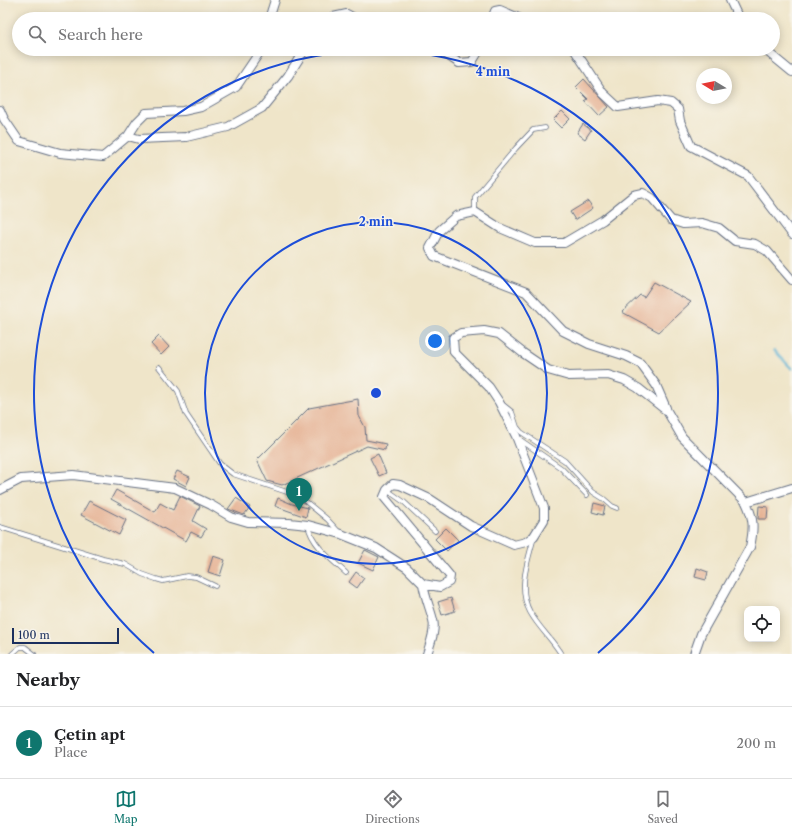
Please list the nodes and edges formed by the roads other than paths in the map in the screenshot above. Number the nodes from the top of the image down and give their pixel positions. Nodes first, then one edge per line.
1 (275, 0) edge
2 (730, 0) edge
3 (271, 12) edge
4 (495, 12) edge
5 (505, 12) edge
6 (736, 12) edge
7 (257, 56) edge
8 (301, 56) edge
9 (448, 56) edge
10 (476, 56) edge
11 (579, 56) edge
12 (773, 56) edge
13 (792, 72) edge
14 (0, 110) edge
15 (545, 128) dead end
16 (128, 136) junction
17 (475, 212) junction
18 (792, 234) edge
19 (792, 280) edge
20 (159, 367) dead end
21 (499, 402) junction
22 (667, 411) junction
23 (516, 436) junction
24 (792, 488) edge
25 (0, 490) edge
26 (387, 490) junction
27 (587, 495) dead end
28 (746, 502) junction
29 (617, 508) dead end
30 (308, 525) junction
31 (0, 528) edge
32 (435, 531) dead end
33 (341, 534) junction
34 (534, 536) junction
35 (346, 573) dead end
36 (423, 584) junction
37 (215, 586) dead end
38 (12, 654) edge
39 (34, 654) edge
40 (427, 654) edge
41 (561, 654) edge
42 (694, 654) edge

1 - 3 street
2 - 6 street
4 - 5 street
7 - 16 street
8 - 16 street
9 - 10 street
11 - 18 street
12 - 13 street
14 - 16 street
15 - 17 lane
17 - 19 street
17 - 22 street
20 - 33 lane
21 - 22 street
21 - 23 street
21 - 29 lane
22 - 28 street
23 - 27 lane
23 - 34 street
24 - 28 street
25 - 30 street
26 - 32 lane
26 - 34 street
26 - 36 street
28 - 42 street
30 - 33 street
30 - 35 lane
31 - 37 lane
33 - 36 street
34 - 41 lane
36 - 40 street
38 - 39 lane

